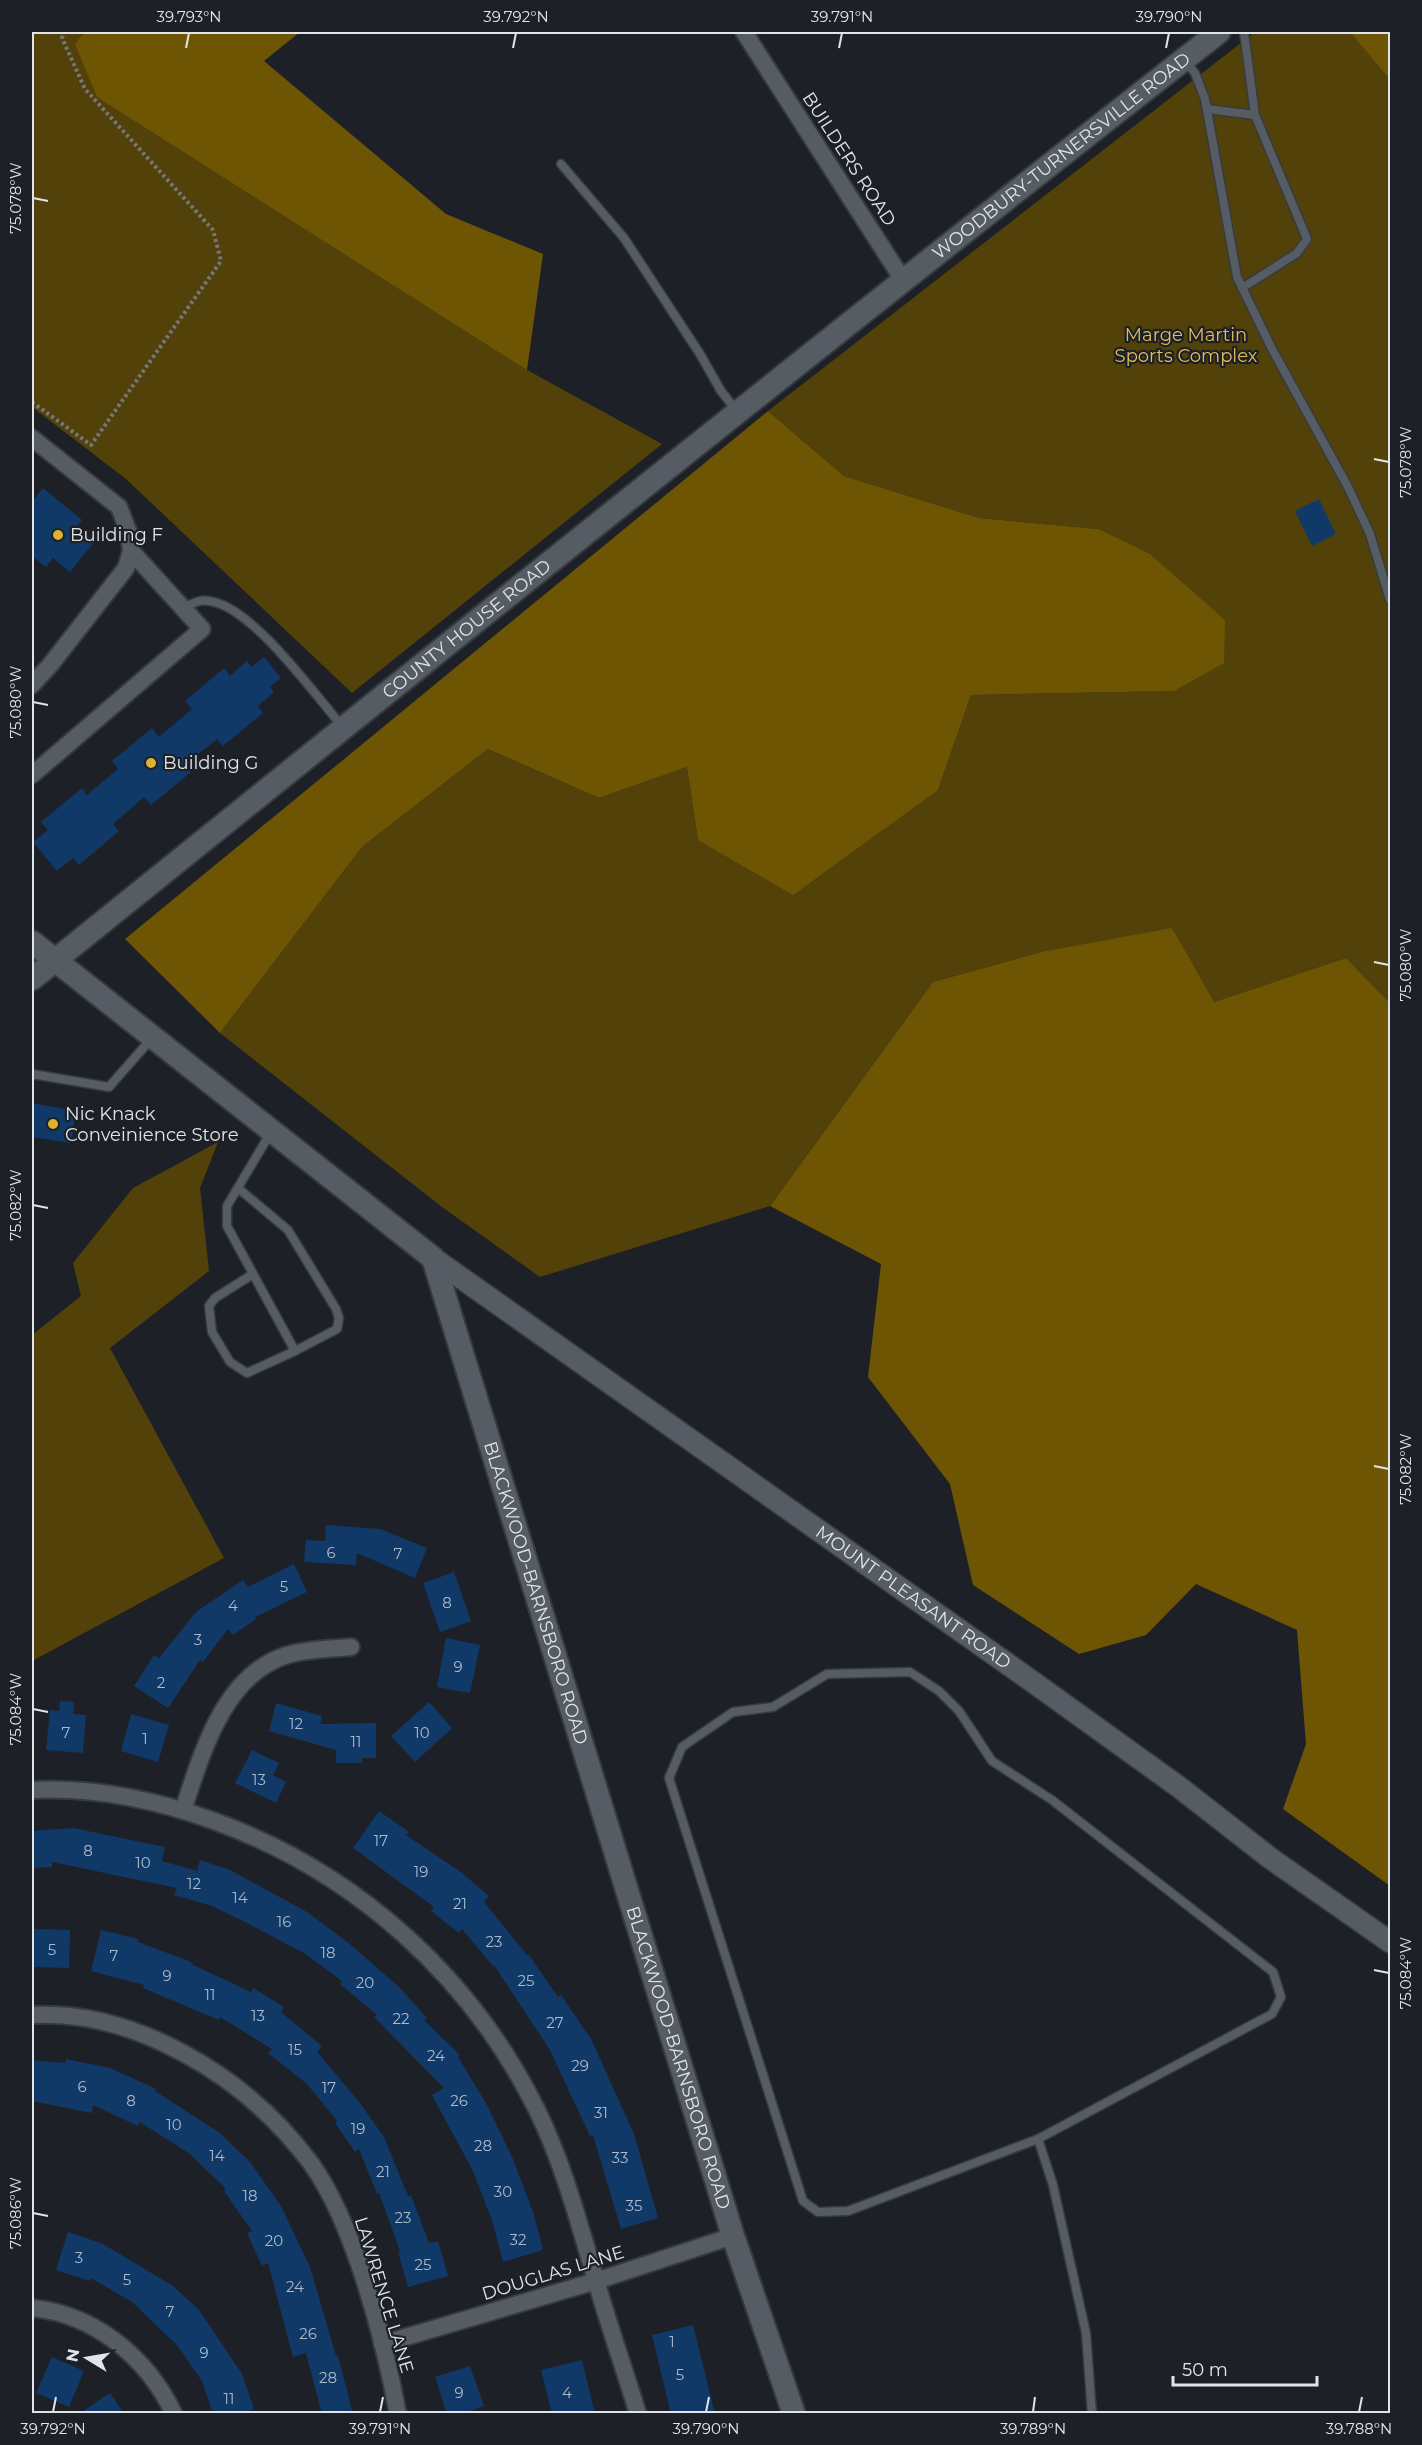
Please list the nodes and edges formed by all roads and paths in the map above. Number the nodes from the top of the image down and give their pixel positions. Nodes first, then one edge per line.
1 (65, 32) edge
2 (744, 32) edge
3 (1219, 32) edge
4 (1244, 32) edge
5 (1183, 59) junction
6 (1207, 109) junction
7 (1255, 115) junction
8 (561, 164) dead end
9 (903, 280) junction
10 (1242, 288) junction
11 (32, 402) edge
12 (738, 413) junction
13 (32, 438) edge
14 (131, 551) junction
15 (1390, 600) edge
16 (183, 608) junction
17 (32, 685) edge
18 (343, 727) junction
19 (32, 775) edge
20 (32, 942) edge
21 (56, 960) junction
22 (32, 979) edge
23 (152, 1037) junction
24 (32, 1074) edge
25 (272, 1132) junction
26 (238, 1188) junction
27 (433, 1258) junction
28 (253, 1274) junction
29 (295, 1351) junction
30 (351, 1647) dead end
31 (32, 1790) edge
32 (183, 1810) junction
33 (1390, 1942) edge
34 (32, 2015) edge
35 (1038, 2139) junction
36 (734, 2236) junction
37 (596, 2281) junction
38 (32, 2308) edge
39 (382, 2344) junction
40 (174, 2414) edge
41 (398, 2414) edge
42 (638, 2414) edge
43 (794, 2414) edge
44 (1092, 2414) edge

1 - 11 path
2 - 9 street, BUILDERS ROAD
3 - 5 main road, WOODBURY-TURNERSVILLE ROAD
4 - 7 lane
5 - 6 lane
5 - 9 main road, WOODBURY-TURNERSVILLE ROAD
6 - 7 lane
6 - 10 lane
7 - 10 lane
8 - 12 lane
9 - 12 main road, COUNTY HOUSE ROAD
10 - 15 lane
12 - 18 main road, COUNTY HOUSE ROAD
13 - 14 street
14 - 16 street
14 - 17 street
16 - 18 lane
16 - 19 street
18 - 21 main road, COUNTY HOUSE ROAD
20 - 21 main road
21 - 22 main road, COUNTY HOUSE ROAD
21 - 23 main road
23 - 24 lane
23 - 25 main road
25 - 26 lane
25 - 27 main road
26 - 28 lane
26 - 29 lane
27 - 33 street, MOUNT PLEASANT ROAD
27 - 36 main road, BLACKWOOD-BARNSBORO ROAD
28 - 29 lane
28 - 29 lane
30 - 32 street
31 - 32 street
32 - 37 street
34 - 39 street, LAWRENCE LANE
35 - 35 lane
35 - 44 lane
36 - 37 street, DOUGLAS LANE
36 - 43 main road, BLACKWOOD-BARNSBORO ROAD
37 - 39 street, DOUGLAS LANE
37 - 42 street
38 - 40 street
39 - 41 street, LAWRENCE LANE

